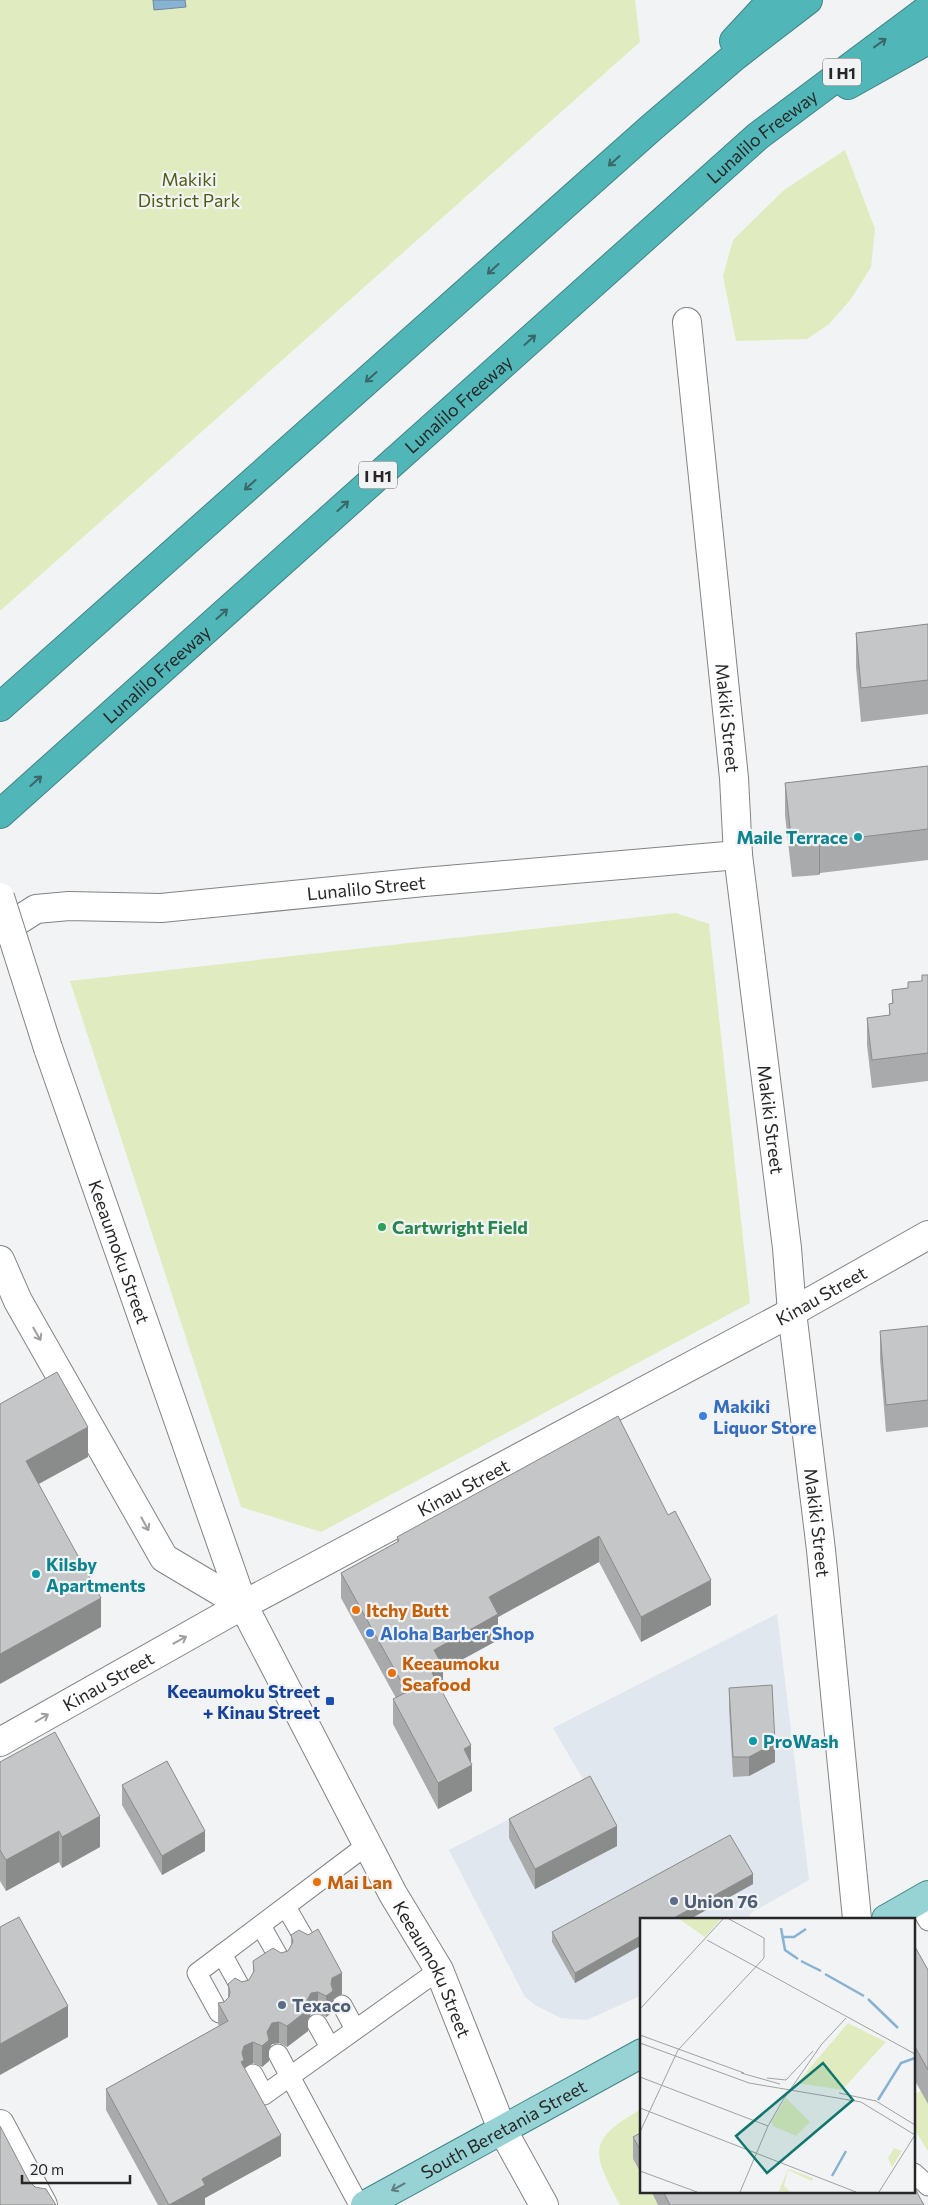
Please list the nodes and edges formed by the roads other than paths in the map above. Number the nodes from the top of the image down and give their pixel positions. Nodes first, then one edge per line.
1 (772, 0) edge
2 (808, 0) edge
3 (928, 9) edge
4 (928, 40) edge
5 (651, 128) junction
6 (758, 136) junction
7 (688, 322) dead end
8 (0, 707) edge
9 (0, 814) edge
10 (738, 855) junction
11 (0, 897) edge
12 (0, 932) edge
13 (928, 1235) edge
14 (0, 1260) edge
15 (9, 1306) edge
16 (792, 1312) junction
17 (242, 1605) junction
18 (0, 1742) edge
19 (367, 1846) junction
20 (924, 1906) edge
21 (286, 1907) junction
22 (857, 1918) edge
23 (889, 1918) edge
24 (261, 1926) junction
25 (308, 1945) edge
26 (222, 1954) junction
27 (282, 1962) edge
28 (438, 1970) junction
29 (243, 1992) edge
30 (342, 2005) dead end
31 (218, 2013) edge
32 (317, 2024) dead end
33 (355, 2029) junction
34 (330, 2047) junction
35 (278, 2054) dead end
36 (640, 2054) edge
37 (253, 2074) dead end
38 (290, 2076) junction
39 (0, 2124) edge
40 (502, 2129) junction
41 (916, 2175) edge
42 (928, 2186) edge
43 (43, 2205) edge
44 (359, 2205) edge
45 (365, 2205) edge
46 (544, 2205) edge

1 - 5 highway
2 - 5 highway
6 -> 3 highway, Lunalilo Freeway / I H1
4 - 6 highway
5 -> 8 highway
9 -> 6 highway, Lunalilo Freeway / I H1
7 - 10 street, Makiki Street
10 - 12 street, Lunalilo Street
10 - 16 street, Makiki Street
11 - 17 street, Keeaumoku Street, bridge
13 - 16 street, Kinau Street
14 - 15 street
15 -> 17 street
16 - 17 street, Kinau Street
16 - 22 street, Makiki Street
18 -> 17 street, Kinau Street
17 - 19 street, Keeaumoku Street
19 - 21 lane
19 - 28 street, Keeaumoku Street
20 - 23 main road
21 - 24 lane
21 - 25 lane
24 - 26 lane
24 - 27 lane
26 - 29 lane
26 - 31 lane
28 - 33 lane
28 - 40 street, Keeaumoku Street
30 - 33 lane
32 - 34 lane
33 - 34 lane
34 - 38 lane
35 - 38 lane
36 - 40 main road, South Beretania Street
37 - 38 lane
38 - 44 lane
39 - 43 street
40 -> 45 main road, South Beretania Street
40 - 46 street, Keeaumoku Street
41 - 42 lane

